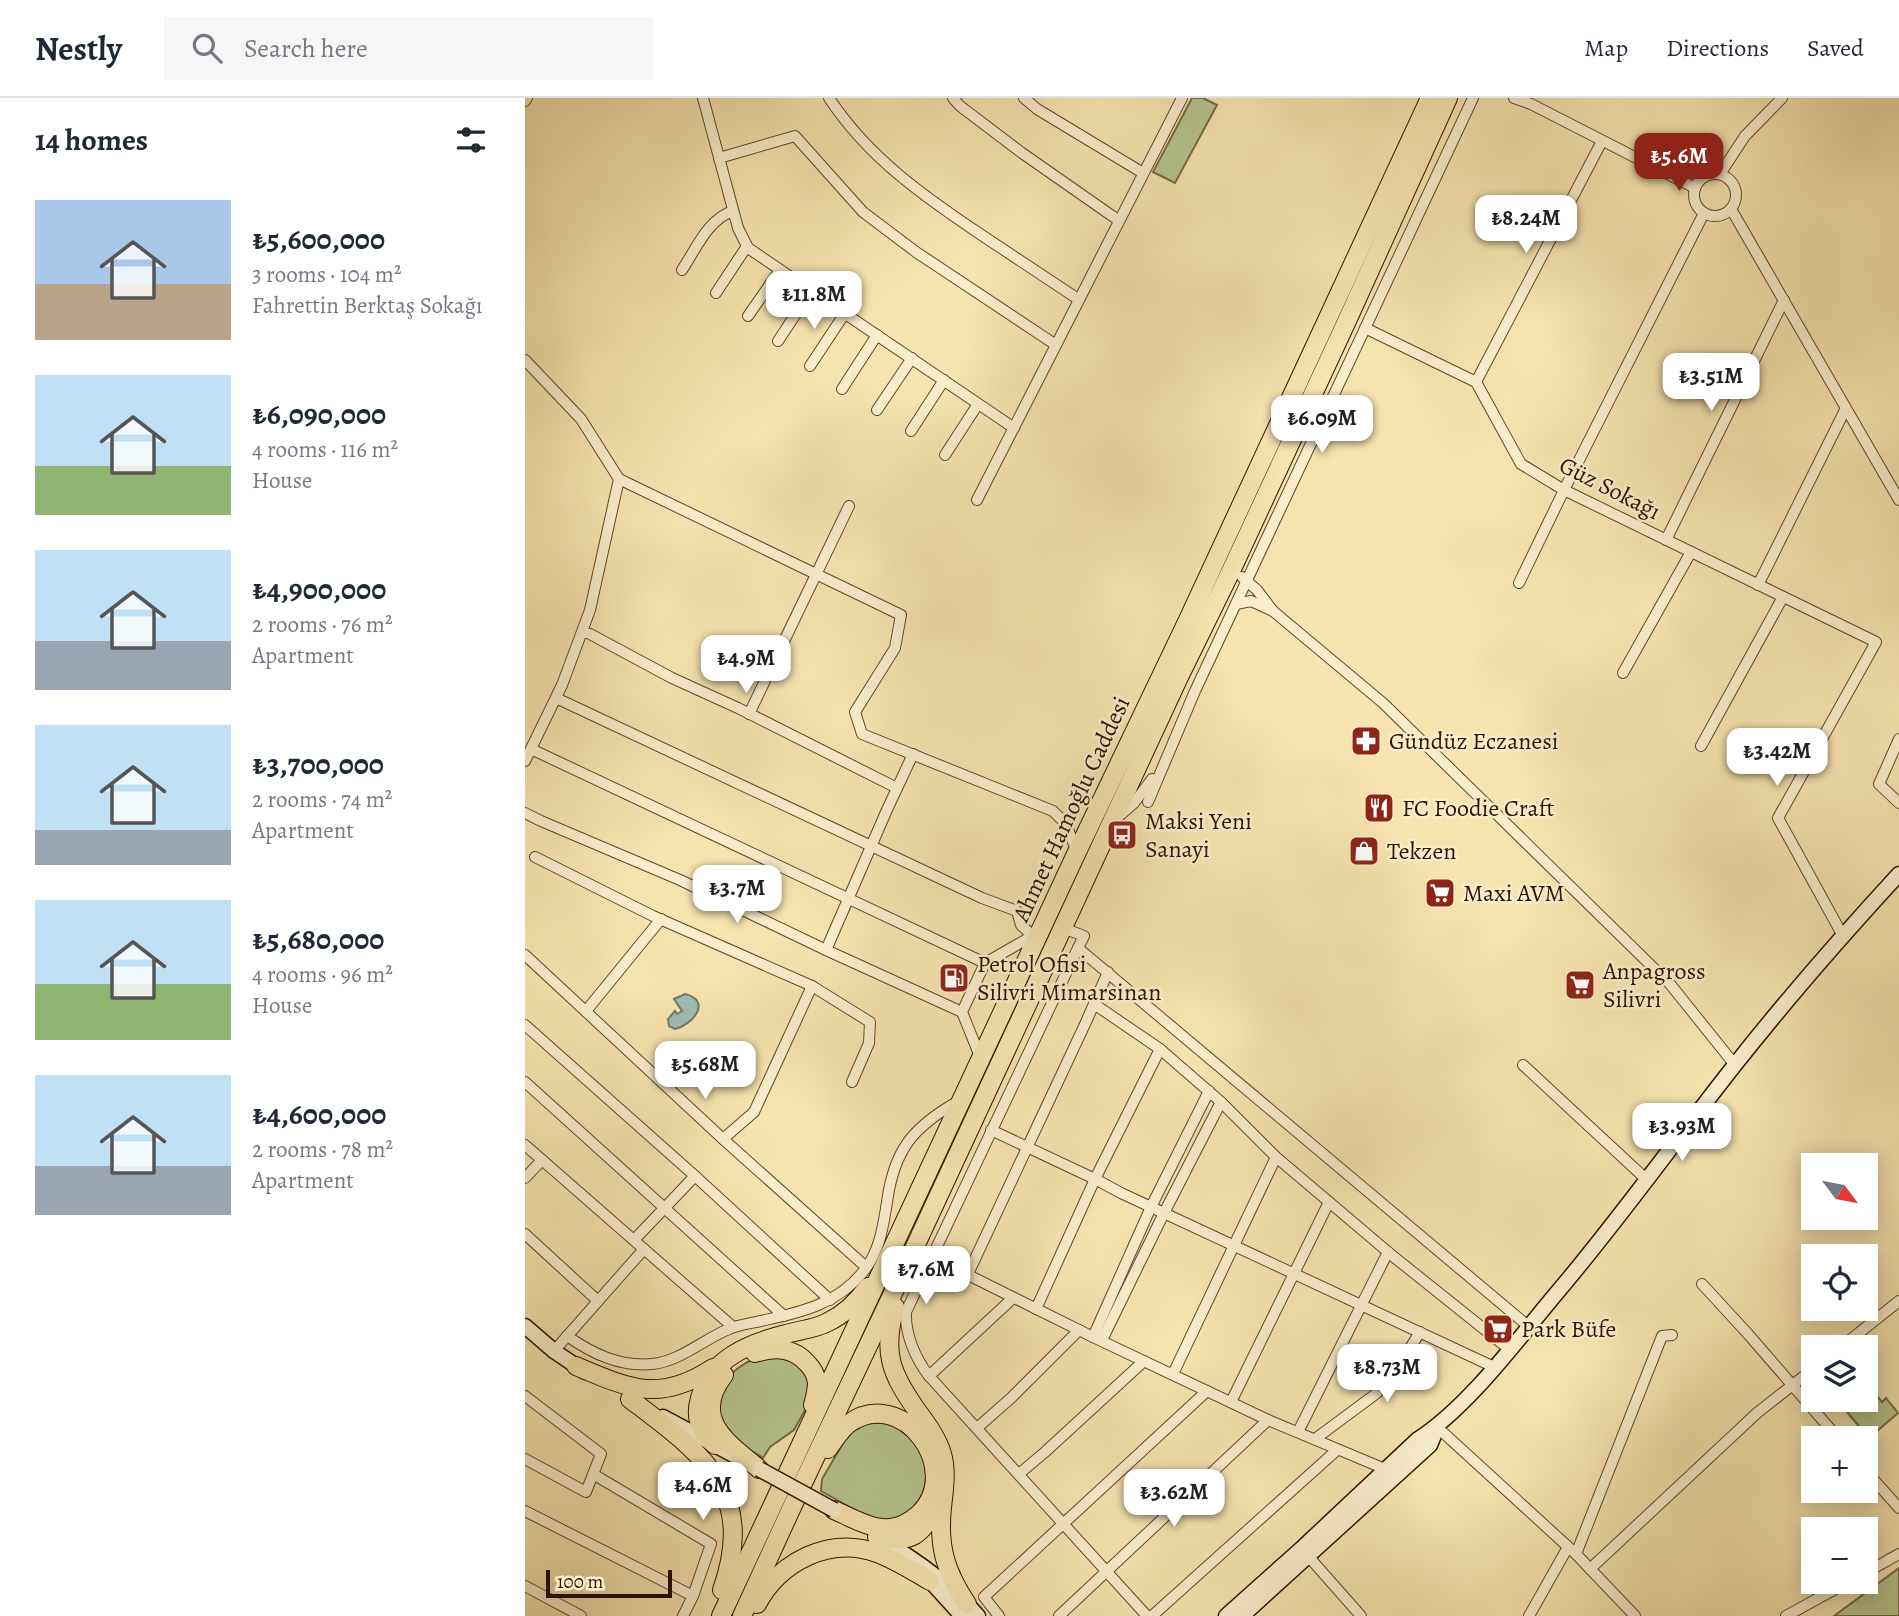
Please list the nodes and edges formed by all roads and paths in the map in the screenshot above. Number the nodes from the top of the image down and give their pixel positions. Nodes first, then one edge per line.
1 (703, 98) edge
2 (829, 98) edge
3 (953, 98) edge
4 (1024, 98) edge
5 (1182, 98) edge
6 (1448, 98) edge
7 (1472, 98) edge
8 (1514, 98) edge
9 (1782, 98) edge
10 (1428, 101) edge
11 (1602, 141) junction
12 (719, 158) junction
13 (1143, 173) junction
14 (1720, 174) junction
15 (1695, 188) junction
16 (1731, 209) junction
17 (733, 211) junction
18 (1704, 213) junction
19 (1118, 220) junction
20 (747, 246) junction
21 (682, 270) dead end
22 (780, 270) junction
23 (811, 291) junction
24 (716, 293) dead end
25 (1078, 299) junction
26 (1784, 300) junction
27 (845, 313) junction
28 (748, 316) dead end
29 (1365, 328) junction
30 (877, 335) junction
31 (778, 341) dead end
32 (1056, 345) junction
33 (912, 358) junction
34 (525, 360) edge
35 (810, 366) dead end
36 (944, 380) junction
37 (1476, 382) junction
38 (842, 388) dead end
39 (978, 404) junction
40 (877, 410) dead end
41 (1845, 410) junction
42 (1014, 428) junction
43 (911, 431) dead end
44 (945, 455) dead end
45 (1273, 477) junction
46 (619, 479) junction
47 (1563, 490) junction
48 (977, 500) dead end
49 (1899, 500) edge
50 (849, 506) dead end
51 (1272, 525) junction
52 (1666, 540) junction
53 (1691, 552) junction
54 (1231, 571) junction
55 (817, 575) junction
56 (1247, 580) junction
57 (1519, 583) dead end
58 (1758, 585) junction
59 (1783, 597) junction
60 (1236, 604) junction
61 (1273, 611) junction
62 (582, 632) junction
63 (1623, 673) dead end
64 (556, 698) junction
65 (749, 713) junction
66 (1899, 738) edge
67 (1171, 746) junction
68 (1700, 746) dead end
69 (531, 749) junction
70 (913, 754) junction
71 (525, 761) edge
72 (897, 788) junction
73 (1148, 802) dead end
74 (1899, 803) edge
75 (525, 813) edge
76 (1112, 821) junction
77 (871, 846) junction
78 (1077, 852) junction
79 (535, 857) dead end
80 (1899, 874) edge
81 (849, 898) junction
82 (661, 919) junction
83 (1063, 928) junction
84 (1037, 933) junction
85 (1843, 936) junction
86 (1078, 948) junction
87 (826, 950) junction
88 (525, 955) edge
89 (985, 963) junction
90 (1108, 972) junction
91 (812, 986) junction
92 (1094, 1004) junction
93 (586, 1011) junction
94 (962, 1012) junction
95 (525, 1025) edge
96 (1160, 1049) junction
97 (981, 1059) junction
98 (1523, 1065) dead end
99 (1735, 1065) junction
100 (525, 1082) edge
101 (852, 1082) dead end
102 (1209, 1091) junction
103 (964, 1098) junction
104 (1221, 1102) junction
105 (991, 1130) junction
106 (723, 1139) junction
107 (525, 1144) edge
108 (1027, 1146) junction
109 (1276, 1157) junction
110 (542, 1160) junction
111 (695, 1175) junction
112 (525, 1178) edge
113 (1095, 1179) junction
114 (1647, 1180) junction
115 (1329, 1202) junction
116 (1151, 1207) junction
117 (663, 1209) junction
118 (1164, 1213) junction
119 (902, 1230) junction
120 (525, 1234) edge
121 (634, 1240) junction
122 (1234, 1246) junction
123 (644, 1249) junction
124 (913, 1251) junction
125 (1388, 1252) junction
126 (932, 1257) junction
127 (866, 1268) junction
128 (1293, 1273) junction
129 (967, 1276) junction
130 (1702, 1284) dead end
131 (1013, 1298) junction
132 (830, 1300) junction
133 (598, 1301) junction
134 (1899, 1301) edge
135 (1362, 1305) junction
136 (1037, 1309) junction
137 (783, 1316) junction
138 (525, 1326) edge
139 (1528, 1326) junction
140 (733, 1327) junction
141 (1079, 1329) junction
142 (1420, 1332) junction
143 (1672, 1335) dead end
144 (1856, 1335) edge
145 (568, 1336) junction
146 (1097, 1339) junction
147 (1509, 1349) junction
148 (554, 1351) junction
149 (1144, 1361) junction
150 (722, 1362) junction
151 (576, 1366) junction
152 (1494, 1367) junction
153 (1173, 1374) junction
154 (929, 1376) junction
155 (1801, 1379) edge
156 (1792, 1386) junction
157 (1207, 1391) junction
158 (525, 1396) edge
159 (630, 1399) junction
160 (1231, 1402) junction
161 (1268, 1420) junction
162 (1827, 1426) edge
163 (1437, 1427) junction
164 (977, 1428) junction
165 (1298, 1432) junction
166 (1315, 1439) junction
167 (715, 1445) junction
168 (1337, 1450) junction
169 (525, 1459) edge
170 (759, 1469) junction
171 (787, 1473) junction
172 (593, 1474) junction
173 (1019, 1474) junction
174 (1389, 1474) junction
175 (803, 1483) junction
176 (1878, 1485) edge
177 (944, 1486) junction
178 (1899, 1508) edge
179 (834, 1510) junction
180 (525, 1511) edge
181 (1063, 1524) junction
182 (877, 1537) junction
183 (1572, 1551) junction
184 (1305, 1553) junction
185 (1899, 1554) edge
186 (1878, 1566) edge
187 (1590, 1569) junction
188 (1107, 1571) junction
189 (930, 1581) junction
190 (525, 1586) edge
191 (1826, 1594) edge
192 (693, 1596) junction
193 (969, 1612) edge
194 (1249, 1614) edge
195 (581, 1616) edge
196 (683, 1616) edge
197 (713, 1616) edge
198 (721, 1616) edge
199 (742, 1616) edge
200 (750, 1616) edge
201 (999, 1616) edge
202 (1059, 1616) edge
203 (1150, 1616) edge
204 (1226, 1616) edge
205 (1361, 1616) edge
206 (1529, 1616) edge
207 (1635, 1616) edge
208 (1786, 1616) edge

1 - 12 street
2 - 25 street
3 - 19 street
4 - 13 street
5 - 13 street
6 - 45 highway, Ahmet Hamoğlu Caddesi
7 - 29 street
8 - 11 street
9 - 14 street
10 - 78 highway, Ahmet Hamoğlu Caddesi
11 - 15 street
11 - 37 street
12 - 17 street
12 - 32 street
13 - 19 street
14 - 15 street
14 - 16 street
15 - 18 street
16 - 18 street
16 - 26 street
17 - 20 street
17 - 21 street
18 - 47 street
19 - 25 street
20 - 22 street
20 - 24 street
22 - 23 street
22 - 28 street
23 - 27 street
23 - 31 street
25 - 32 street
26 - 41 street
26 - 52 street
27 - 30 street
27 - 35 street
29 - 37 street
29 - 51 street
30 - 33 street
30 - 38 street
32 - 42 street
33 - 36 street
33 - 40 street
34 - 46 street
36 - 39 street
36 - 43 street
37 - 47 street, Güz Sokağı
39 - 42 street
39 - 44 street
41 - 49 street
41 - 58 street
42 - 48 street
45 - 51 street
45 - 54 highway, Ahmet Hamoğlu Caddesi
46 - 55 street
46 - 62 street
47 - 52 street, Güz Sokağı
47 - 57 street
50 - 55 street
51 - 56 street
52 - 53 street, Güz Sokağı
53 - 58 street, Güz Sokağı
53 - 63 street
54 - 56 street
54 - 76 highway, Ahmet Hamoğlu Caddesi
55 - 65 street
55 - 70 street
56 - 60 street
56 - 61 street
58 - 59 street, Güz Sokağı
59 - 68 street
59 - 85 street, Güz Sokağı
60 - 61 street
60 - 67 street
61 - 99 street
62 - 64 street
62 - 65 street
64 - 69 street
64 - 77 street
65 - 72 street
66 - 74 street
67 - 73 street
67 - 76 street
69 - 71 street
69 - 81 street
70 - 72 street
70 - 78 street
72 - 77 street
75 - 87 street
76 - 83 highway, Ahmet Hamoğlu Caddesi
77 - 81 street
77 - 84 street
78 - 84 highway, Ahmet Hamoğlu Caddesi
79 - 82 street
80 - 85 main road
81 - 87 street
81 - 89 street
82 - 91 street
82 - 93 street
83 - 86 street
83 - 124 highway, Ahmet Hamoğlu Caddesi
84 - 89 street
84 - 97 highway, Ahmet Hamoğlu Caddesi
85 - 99 main road
86 - 90 street
86 - 105 street
87 - 94 street
88 - 93 street
89 - 94 street
90 - 92 street
90 - 139 street
91 - 101 street
91 - 106 street
92 - 96 street
92 - 108 street
93 - 106 street
94 - 97 street
95 - 111 street
96 - 102 street
96 - 113 street
97 - 103 highway, Ahmet Hamoğlu Caddesi
98 - 114 street
99 - 114 main road
100 - 117 street
102 - 104 street
102 - 116 street
103 - 119 highway, Ahmet Hamoğlu Caddesi
103 - 127 street
104 - 109 street
104 - 118 street
105 - 108 street
105 - 126 street
106 - 127 street
107 - 110 street
108 - 113 street
108 - 129 street
109 - 115 street
109 - 122 street
110 - 112 street
110 - 121 street
111 - 117 street
111 - 132 street
113 - 116 street
113 - 136 street
114 - 139 main road
115 - 125 street
115 - 128 street
116 - 118 street
116 - 146 street
117 - 121 street
117 - 137 street
118 - 122 street
118 - 146 street
119 - 150 highway
119 - 171 highway, Ahmet Hamoğlu Caddesi
120 - 133 street
121 - 123 street
122 - 128 street
122 - 153 street
123 - 133 street
123 - 140 street
124 - 175 highway, Ahmet Hamoğlu Caddesi
124 - 177 highway
125 - 135 street
125 - 147 street
126 - 129 street
126 - 154 street
127 - 132 street
128 - 135 street
128 - 160 street
129 - 131 street
130 - 156 street
131 - 136 street
131 - 154 street
132 - 137 street
133 - 145 street
134 - 144 street
135 - 142 street
135 - 165 street
136 - 141 street
137 - 140 street
138 - 148 main road
139 - 147 main road
140 - 145 street
141 - 146 street
141 - 164 street
142 - 152 street
142 - 166 street
143 - 183 street
145 - 148 street
146 - 149 street
147 - 152 main road
148 - 151 main road
149 - 153 street
149 - 173 street
150 - 151 highway
150 - 167 highway
151 - 159 main road
152 - 163 main road
153 - 157 street
154 - 164 street
155 - 156 street
156 - 162 street
156 - 187 street
157 - 160 street
157 - 181 street
158 - 172 street
159 - 167 main road
159 - 197 highway
160 - 161 street
161 - 165 street
161 - 188 street
163 - 174 main road
163 - 183 street
164 - 173 street
165 - 166 street
166 - 168 street
167 - 170 main road
168 - 174 street
168 - 203 street
169 - 172 street
170 - 171 highway
170 - 179 main road, bridge
171 - 198 highway, Ahmet Hamoğlu Caddesi
172 - 192 street
173 - 181 street
174 - 184 main road
175 - 179 highway
175 - 199 highway, Ahmet Hamoğlu Caddesi
176 - 178 street
177 - 182 highway
177 - 193 highway
179 - 182 main road
180 - 192 street
181 - 188 street
181 - 201 street
182 - 189 main road
182 - 193 main road
183 - 187 street
183 - 206 street
184 - 194 main road
184 - 204 main road
184 - 205 street
185 - 186 street
187 - 207 street
188 - 202 street
188 - 203 street
189 - 193 main road
189 - 200 highway
190 - 195 street
191 - 208 street
192 - 196 street

